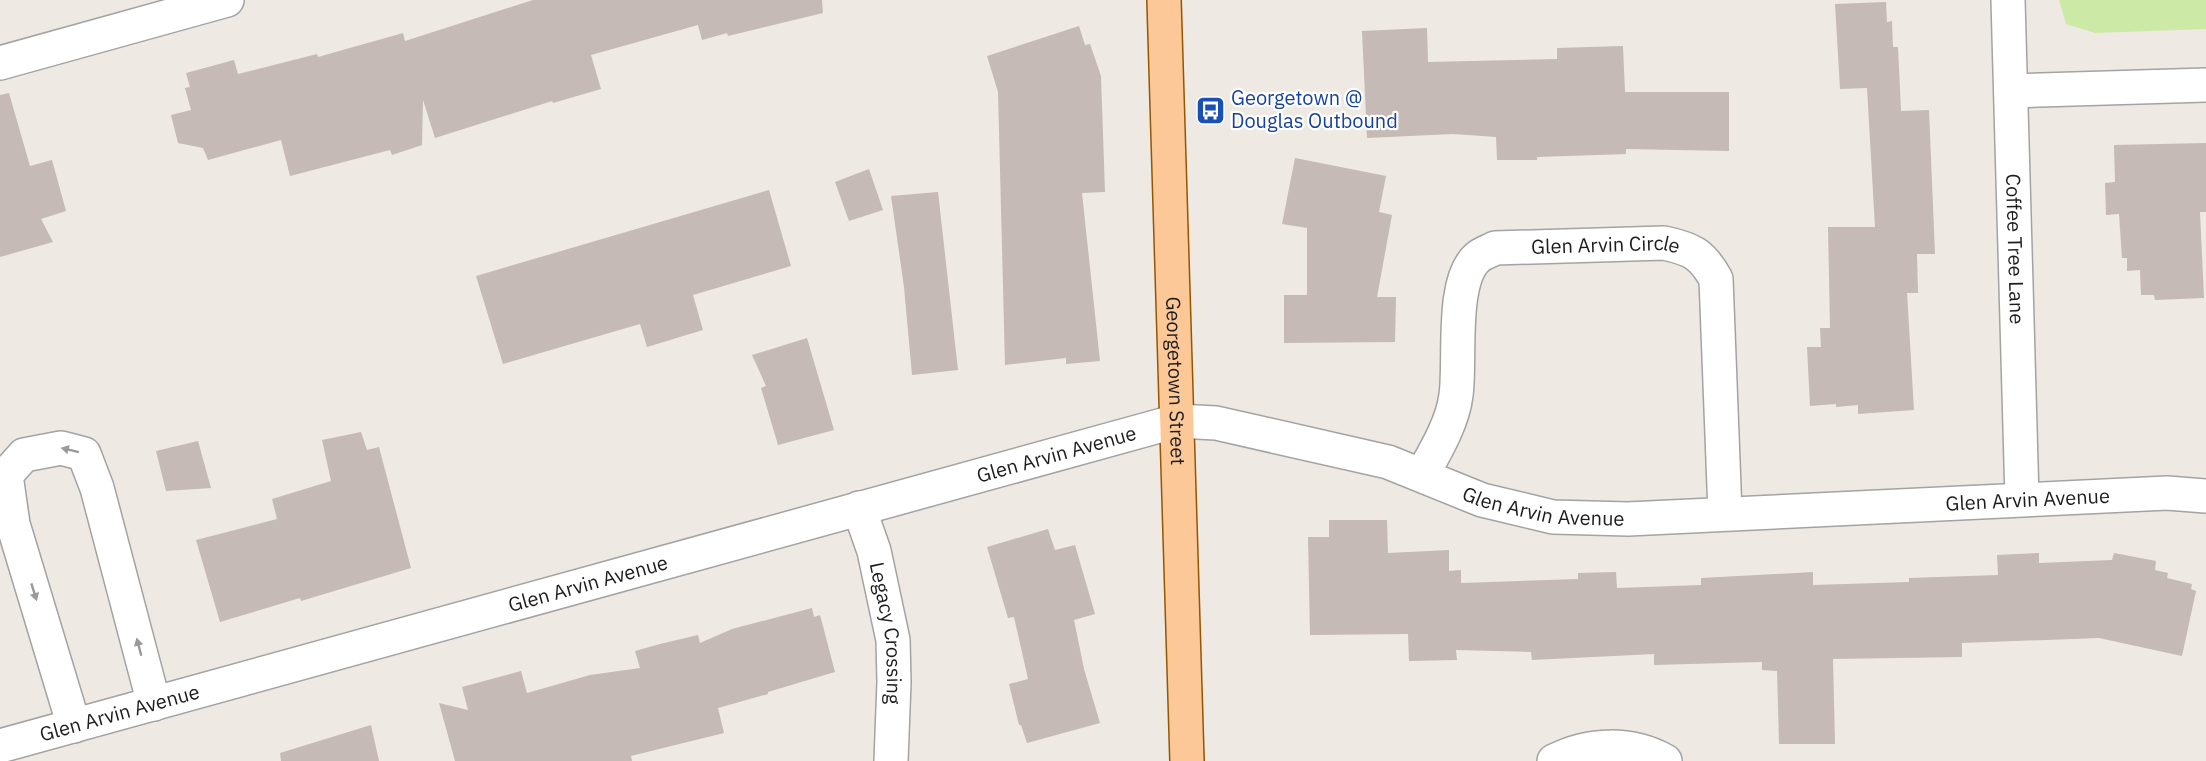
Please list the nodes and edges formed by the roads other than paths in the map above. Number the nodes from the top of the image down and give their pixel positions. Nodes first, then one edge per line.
1 (227, 0) edge
2 (1164, 0) edge
3 (2008, 0) edge
4 (0, 63) edge
5 (2206, 85) edge
6 (2011, 91) junction
7 (1177, 421) junction
8 (1422, 475) junction
9 (2206, 496) edge
10 (2022, 499) junction
11 (859, 508) junction
12 (1725, 513) junction
13 (154, 704) junction
14 (74, 726) junction
15 (0, 746) edge
16 (891, 761) edge
17 (1187, 761) edge
18 (1554, 761) edge
19 (1665, 761) edge

1 - 4 street
2 - 7 main road, Georgetown Street
3 - 6 street, Coffee Tree Lane
5 - 6 street
6 - 10 street, Coffee Tree Lane
7 - 8 street, Glen Arvin Avenue
7 - 11 street, Glen Arvin Avenue
7 - 17 main road, Georgetown Street
8 - 12 street, Glen Arvin Avenue
8 - 12 street, Glen Arvin Circle
9 - 10 street, Glen Arvin Avenue
10 - 12 street, Glen Arvin Avenue
11 - 13 street, Glen Arvin Avenue
11 - 16 street, Legacy Crossing
13 - 14 street, Glen Arvin Avenue
13 -> 14 street
14 - 15 street, Glen Arvin Avenue
18 - 19 street

